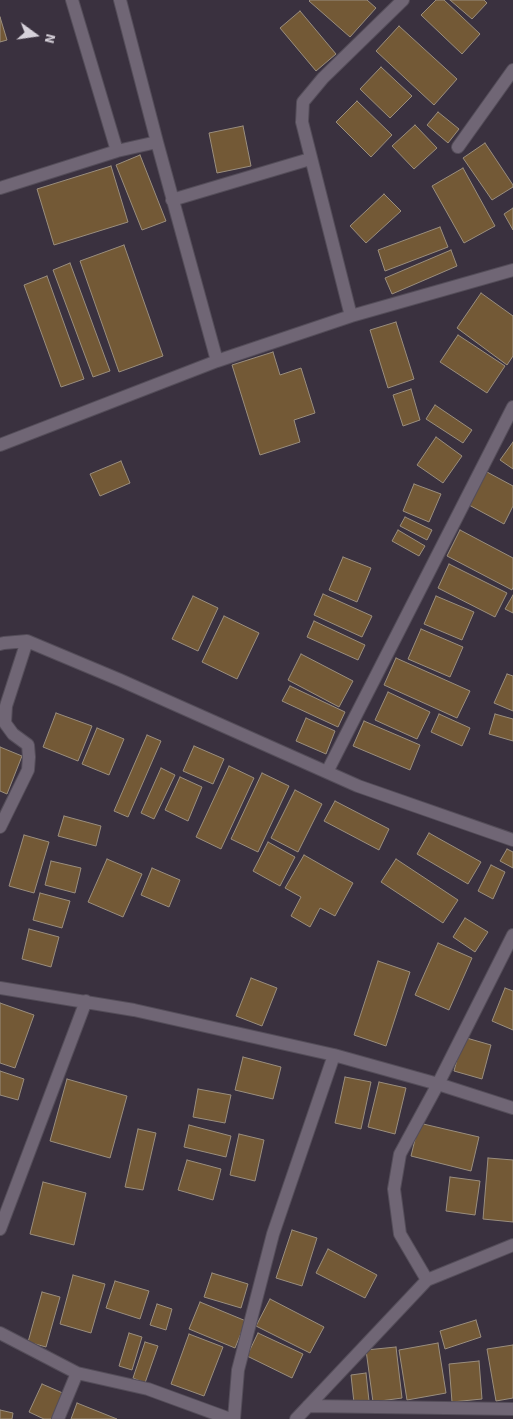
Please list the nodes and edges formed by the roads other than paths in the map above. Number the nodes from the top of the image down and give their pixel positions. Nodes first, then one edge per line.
1 (72, 0) edge
2 (120, 0) edge
3 (403, 0) edge
4 (513, 70) edge
5 (157, 142) junction
6 (458, 147) dead end
7 (117, 151) junction
8 (310, 159) junction
9 (0, 188) edge
10 (172, 200) junction
11 (513, 270) edge
12 (351, 316) junction
13 (216, 361) junction
14 (513, 407) edge
15 (0, 445) edge
16 (27, 641) junction
17 (0, 644) edge
18 (326, 772) junction
19 (0, 827) edge
20 (513, 840) edge
21 (513, 936) edge
22 (0, 988) edge
23 (86, 1001) junction
24 (334, 1055) junction
25 (438, 1084) junction
26 (513, 1108) edge
27 (0, 1229) edge
28 (511, 1250) edge
29 (427, 1280) junction
30 (0, 1333) edge
31 (77, 1373) junction
32 (308, 1406) junction
33 (513, 1409) edge
34 (58, 1419) edge
35 (230, 1419) edge
36 (234, 1419) edge
37 (296, 1419) edge

1 - 7 street
2 - 5 street
3 - 8 street
4 - 6 street
5 - 7 street
5 - 10 street
7 - 9 street
8 - 10 street
8 - 12 street
10 - 13 street
11 - 12 street
12 - 13 street
13 - 15 street
14 - 18 street
16 - 17 street
16 - 18 street
16 - 19 street
18 - 20 street
21 - 25 street
22 - 23 street
23 - 24 street
23 - 27 street
24 - 25 street
24 - 36 street
25 - 26 street
25 - 29 street
28 - 29 street
29 - 32 street
30 - 31 street
31 - 34 street
31 - 35 street
32 - 33 street
32 - 37 street

